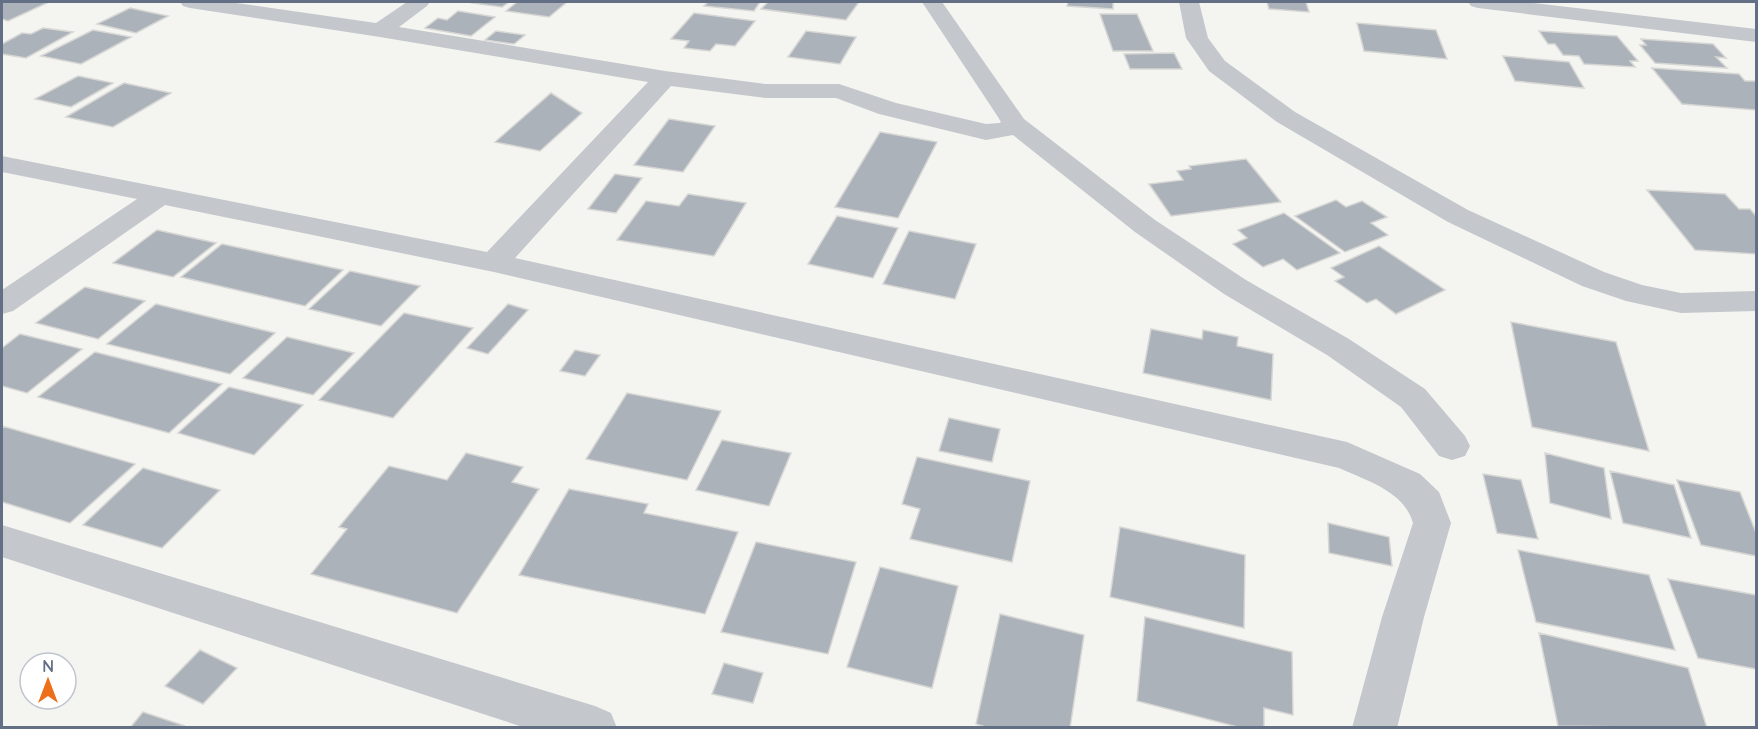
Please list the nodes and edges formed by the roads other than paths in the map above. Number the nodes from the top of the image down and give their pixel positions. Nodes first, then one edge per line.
1 (190, 2) edge
2 (420, 2) edge
3 (932, 2) edge
4 (1189, 2) edge
5 (1478, 2) edge
6 (380, 30) junction
7 (1756, 36) edge
8 (665, 78) junction
9 (1014, 124) junction
10 (2, 164) edge
11 (160, 196) junction
12 (494, 263) junction
13 (1756, 302) edge
14 (2, 304) edge
15 (1452, 447) dead end
16 (2, 541) edge
17 (595, 728) edge
18 (1374, 728) edge

1 - 6 street
2 - 6 street
3 - 9 street
4 - 13 street
5 - 7 street
6 - 8 street
8 - 9 street
8 - 12 street
9 - 15 street
10 - 11 street
11 - 12 street
11 - 14 street
12 - 18 street
16 - 17 street

